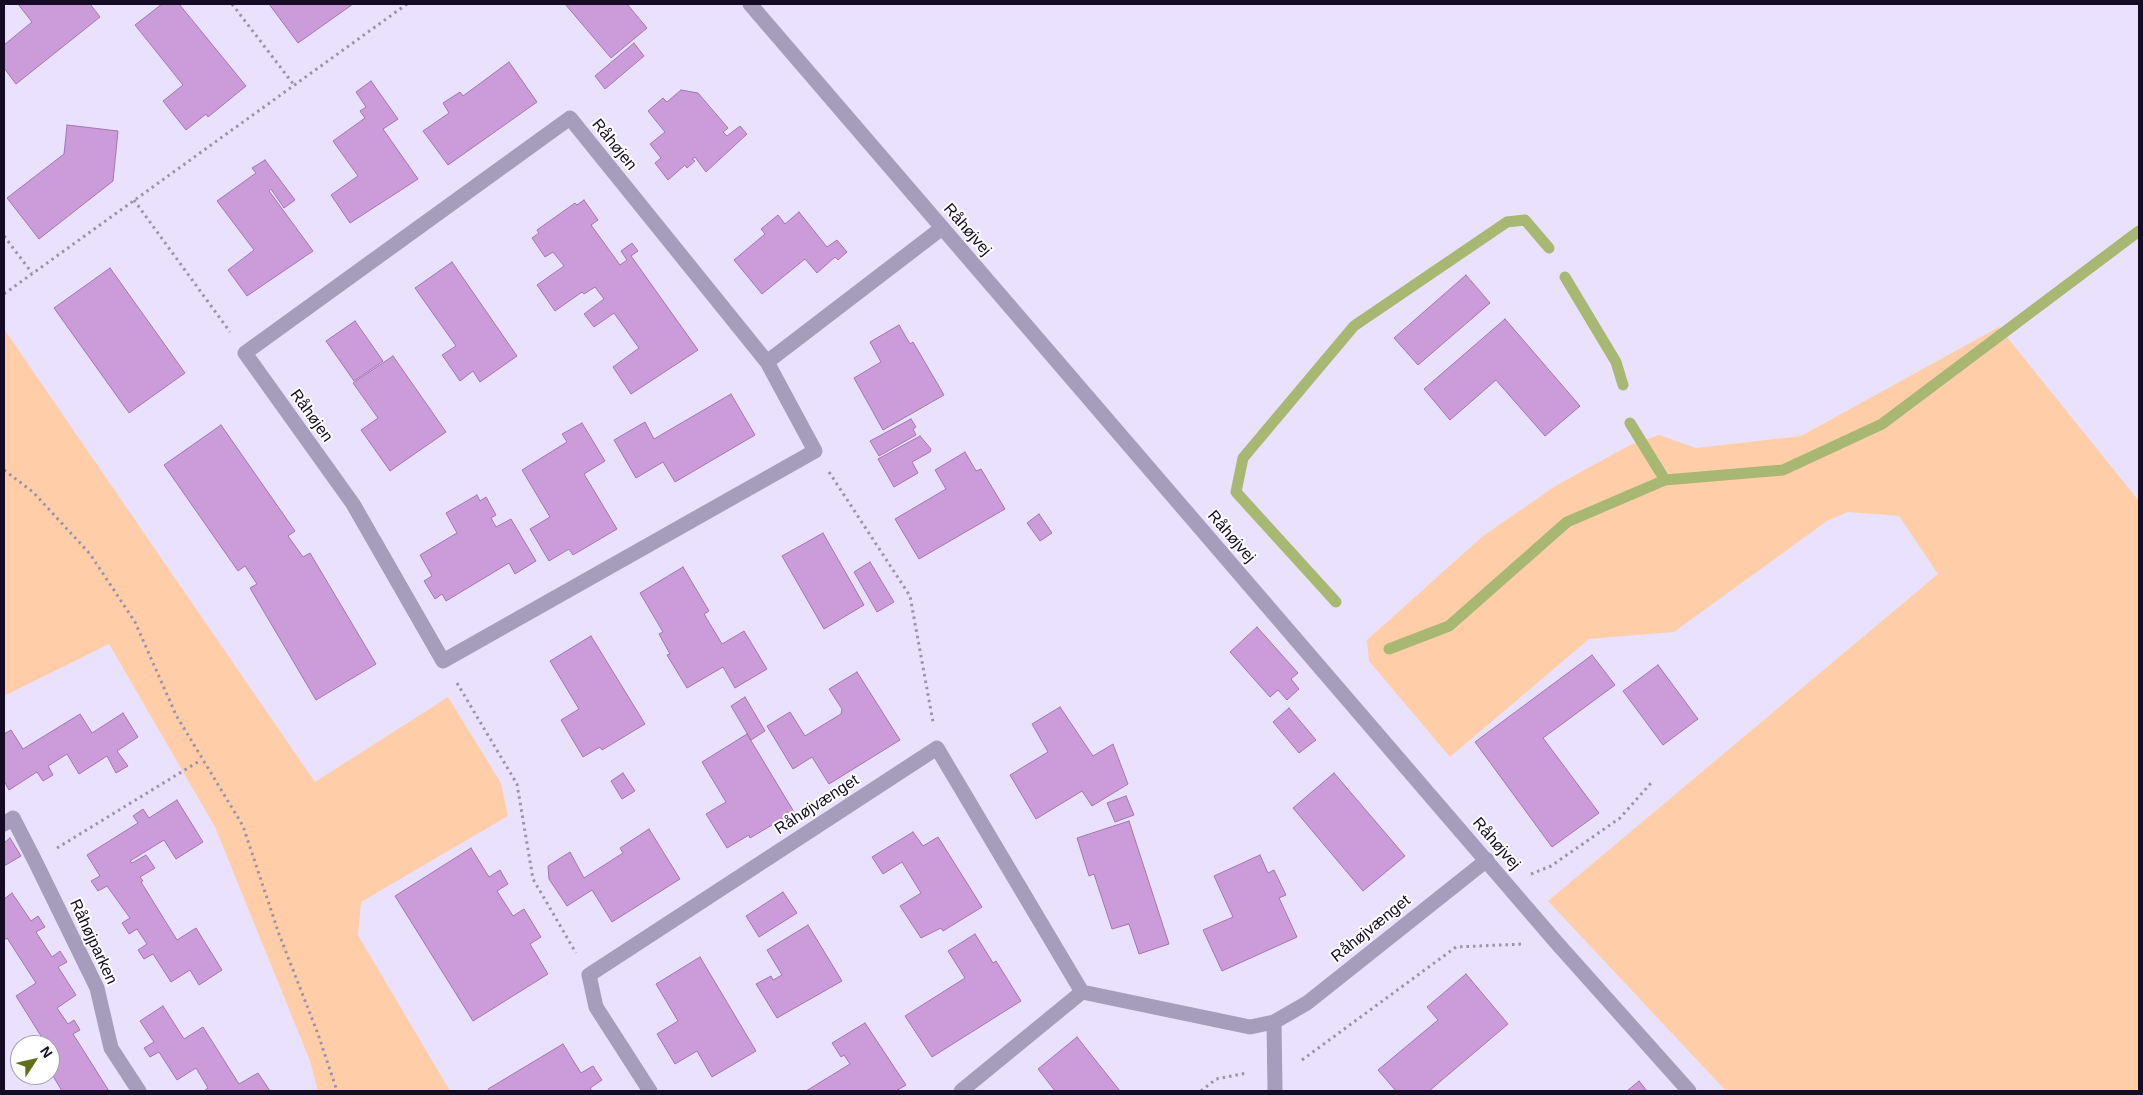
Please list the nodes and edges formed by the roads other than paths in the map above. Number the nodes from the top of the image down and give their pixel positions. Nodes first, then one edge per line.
1 (750, 4) edge
2 (942, 228) junction
3 (768, 362) junction
4 (4, 824) edge
5 (1487, 860) junction
6 (1082, 992) junction
7 (1274, 1022) junction
8 (139, 1091) edge
9 (650, 1091) edge
10 (961, 1091) edge
11 (1275, 1091) edge
12 (1689, 1091) edge

1 - 2 street, Råhøjvej
2 - 3 street
2 - 5 street, Råhøjvej
3 - 3 street, Råhøjen
4 - 8 street, Råhøjparken
5 - 7 street, Råhøjvænget
5 - 12 street, Råhøjvej
6 - 7 street, Råhøjvænget
6 - 9 street, Råhøjvænget
6 - 10 street
7 - 11 street

